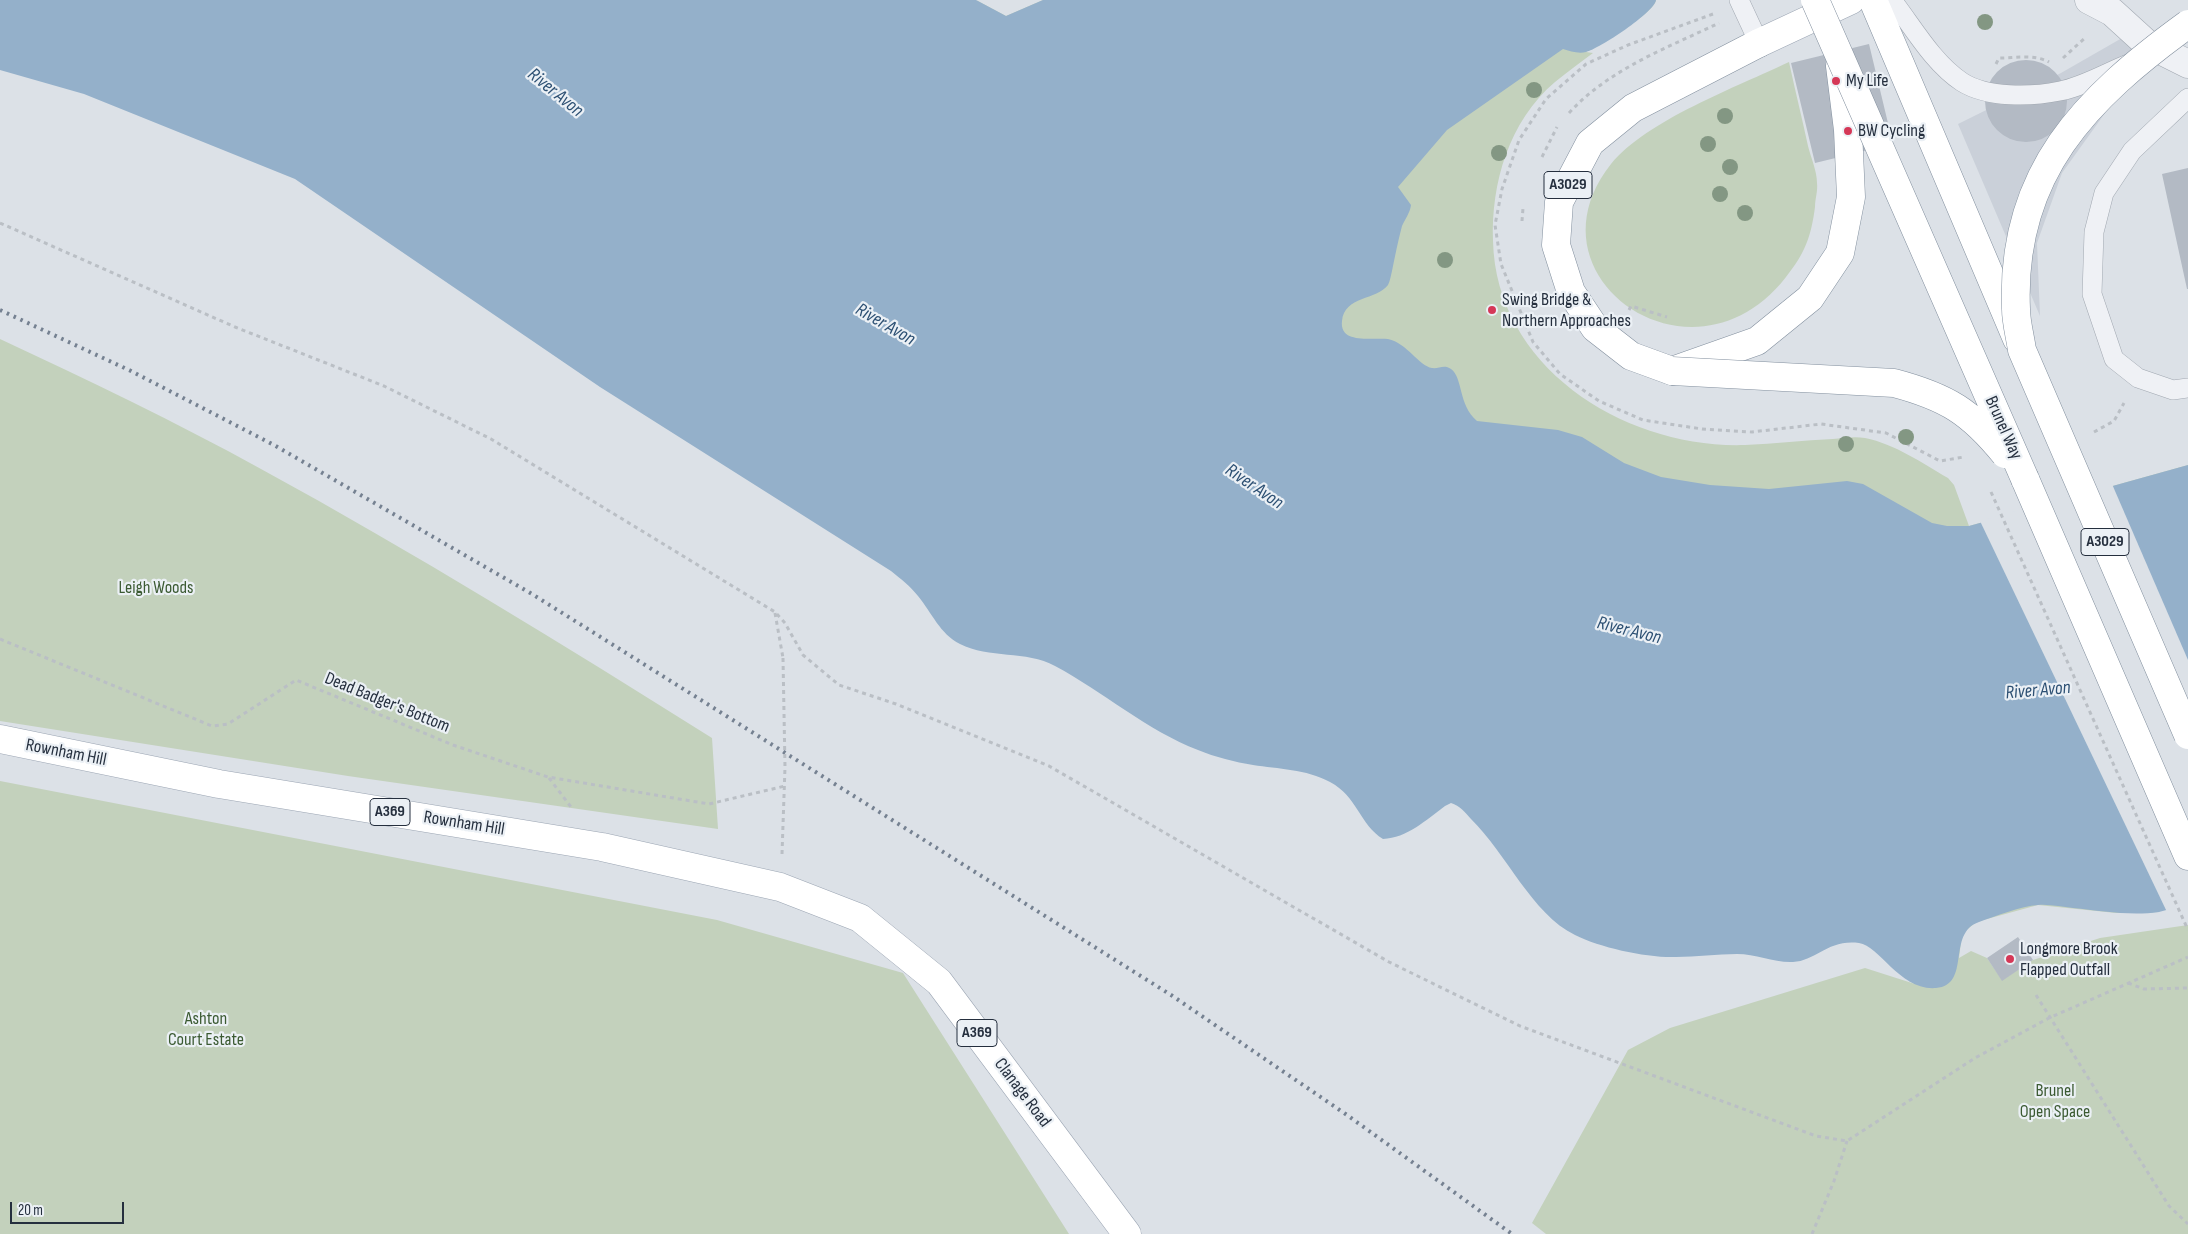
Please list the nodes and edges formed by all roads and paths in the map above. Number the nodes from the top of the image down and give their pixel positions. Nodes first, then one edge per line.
1 (1739, 0) edge
2 (1815, 0) edge
3 (1852, 0) edge
4 (1873, 0) edge
5 (1892, 0) edge
6 (2103, 4) edge
7 (1717, 13) dead end
8 (1726, 16) dead end
9 (2188, 24) edge
10 (1759, 43) junction
11 (1839, 57) junction
12 (2062, 59) dead end
13 (2139, 60) junction
14 (2188, 64) edge
15 (1995, 66) dead end
16 (2055, 66) dead end
17 (2188, 98) edge
18 (1564, 119) dead end
19 (1559, 124) dead end
20 (1540, 162) dead end
21 (1524, 204) dead end
22 (0, 222) edge
23 (1522, 222) dead end
24 (2022, 350) junction
25 (1672, 371) junction
26 (2138, 378) junction
27 (2188, 388) edge
28 (2091, 433) dead end
29 (1969, 457) dead end
30 (2025, 479) junction
31 (1988, 485) dead end
32 (775, 612) junction
33 (0, 639) edge
34 (2188, 735) edge
35 (0, 739) edge
36 (786, 786) junction
37 (2188, 856) edge
38 (780, 887) junction
39 (2188, 930) edge
40 (2188, 957) edge
41 (2128, 982) junction
42 (2188, 988) edge
43 (2036, 996) dead end
44 (2049, 1018) junction
45 (1847, 1141) junction
46 (2188, 1224) edge
47 (1127, 1234) edge
48 (1812, 1234) edge

1 - 10 lane
2 - 11 main road, Brunel Way / A3029, bridge
3 - 10 main road, A3029
4 - 24 main road, A3029, bridge
5 - 13 lane
6 - 12 path
6 - 14 street
7 - 29 path
8 - 18 path
9 - 13 main road, A3029, bridge
10 - 25 main road, A3029
11 - 25 main road, A3029, bridge
11 - 30 main road, Brunel Way / A3029, bridge
13 - 24 main road, A3029, bridge
15 - 16 path
17 - 26 lane
19 - 20 path
21 - 23 path
22 - 32 path
24 - 34 main road, A3029, bridge
25 - 30 main road, A3029, bridge
26 - 27 lane
26 - 28 path
30 - 37 main road, Brunel Way / A3029
31 - 39 path, bridge
32 - 36 path, bridge
32 - 45 path
33 - 36 path, Dead Badger's Bottom
35 - 38 main road, Rownham Hill / A369
36 - 38 path
38 - 47 main road, Clanage Road / A369
40 - 41 path
41 - 42 path
41 - 44 path
43 - 44 path
44 - 45 path
44 - 46 path
45 - 48 path

